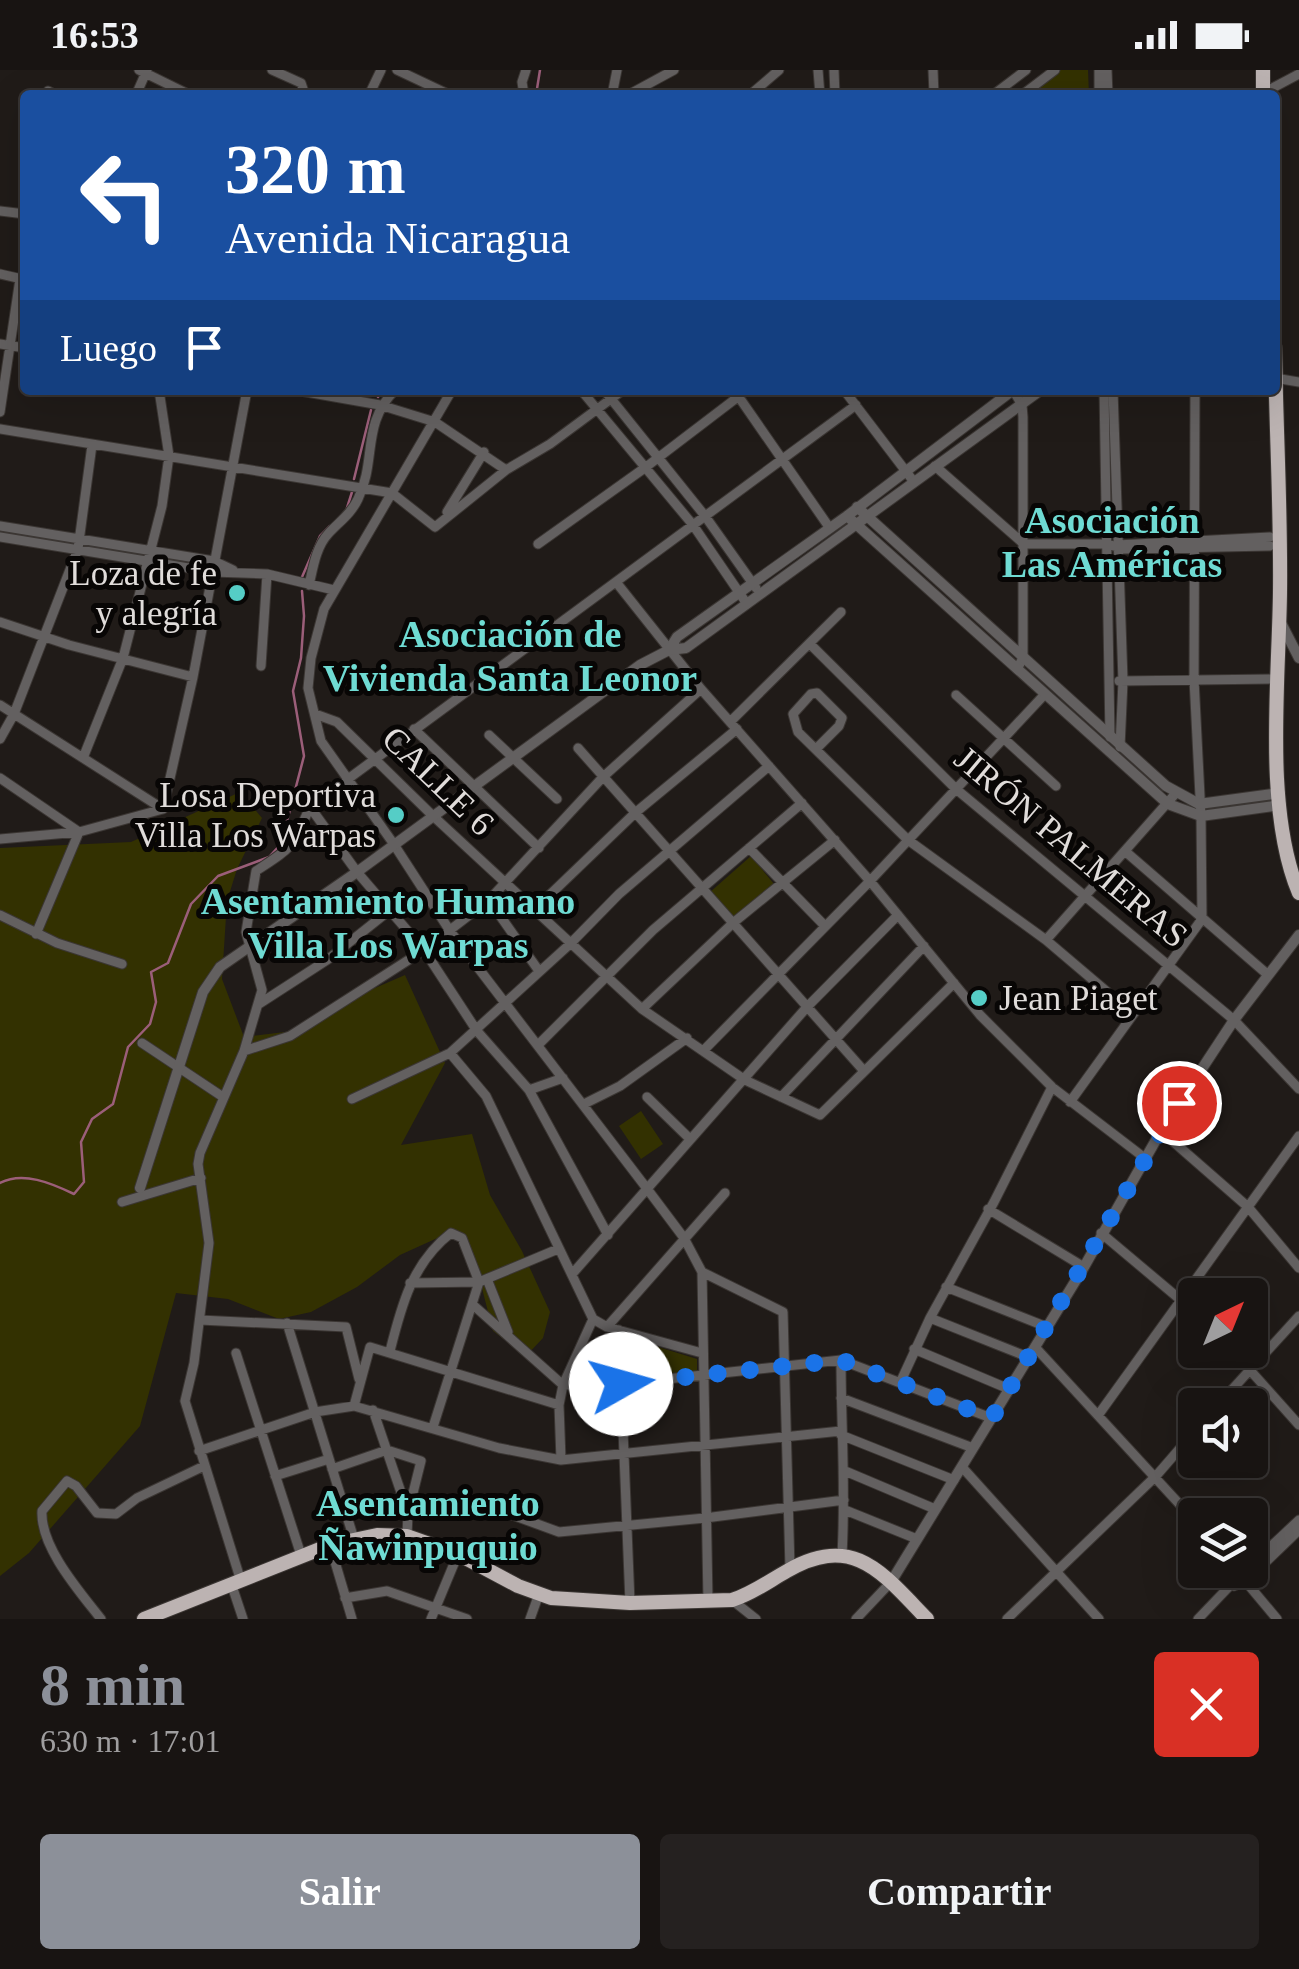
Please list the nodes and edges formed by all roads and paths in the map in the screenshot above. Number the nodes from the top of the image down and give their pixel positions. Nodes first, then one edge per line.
1 (272, 70) edge
2 (397, 70) edge
3 (674, 70) edge
4 (780, 70) edge
5 (1055, 70) edge
6 (144, 71) edge
7 (1022, 71) edge
8 (1299, 74) edge
9 (180, 90) edge
10 (303, 90) edge
11 (439, 90) edge
12 (637, 90) edge
13 (756, 90) edge
14 (999, 90) edge
15 (1028, 90) edge
16 (1270, 90) edge
17 (20, 286) edge
18 (4, 345) edge
19 (160, 395) edge
20 (246, 395) edge
21 (324, 395) edge
22 (390, 395) edge
23 (449, 395) edge
24 (585, 395) edge
25 (607, 395) edge
26 (736, 395) edge
27 (742, 395) edge
28 (848, 395) edge
29 (1006, 395) edge
30 (1016, 395) edge
31 (1035, 395) edge
32 (1104, 395) edge
33 (1113, 395) edge
34 (1195, 395) edge
35 (1267, 395) edge
36 (1275, 395) edge
37 (380, 405) junction
38 (856, 405) junction
39 (1022, 405) junction
40 (596, 409) junction
41 (0, 412) edge
42 (435, 422) junction
43 (0, 429) edge
44 (92, 445) junction
45 (484, 452) junction
46 (169, 456) junction
47 (659, 458) junction
48 (782, 458) junction
49 (935, 466) junction
50 (232, 468) junction
51 (646, 468) junction
52 (905, 469) junction
53 (506, 470) junction
54 (914, 482) junction
55 (363, 487) junction
56 (392, 492) junction
57 (857, 507) junction
58 (705, 516) junction
59 (847, 516) junction
60 (442, 518) junction
61 (862, 521) junction
62 (694, 525) junction
63 (0, 526) edge
64 (829, 527) junction
65 (0, 537) edge
66 (1270, 541) junction
67 (79, 544) junction
68 (538, 544) dead end
69 (1024, 544) junction
70 (1112, 544) junction
71 (1194, 544) junction
72 (150, 558) junction
73 (214, 567) junction
74 (266, 574) junction
75 (616, 582) junction
76 (752, 583) junction
77 (309, 585) junction
78 (334, 590) junction
79 (740, 592) junction
80 (761, 595) junction
81 (748, 604) junction
82 (842, 612) dead end
83 (1278, 616) junction
84 (0, 622) edge
85 (42, 636) junction
86 (810, 644) junction
87 (668, 650) junction
88 (123, 658) junction
89 (1299, 658) edge
90 (1020, 664) junction
91 (261, 666) dead end
92 (193, 677) junction
93 (1194, 679) junction
94 (1274, 679) junction
95 (1117, 681) junction
96 (701, 688) junction
97 (956, 694) dead end
98 (1045, 694) junction
99 (0, 705) edge
100 (14, 714) junction
101 (315, 714) junction
102 (733, 725) junction
103 (414, 729) junction
104 (489, 734) dead end
105 (1110, 736) junction
106 (1004, 738) junction
107 (0, 739) edge
108 (1120, 745) junction
109 (578, 748) dead end
110 (816, 750) junction
111 (1109, 751) junction
112 (83, 758) junction
113 (513, 758) junction
114 (376, 760) junction
115 (1119, 760) junction
116 (769, 766) junction
117 (603, 777) junction
118 (0, 778) edge
119 (348, 779) junction
120 (474, 786) junction
121 (1056, 786) dead end
122 (956, 789) junction
123 (1176, 793) junction
124 (556, 799) dead end
125 (1280, 799) junction
126 (802, 803) junction
127 (1168, 804) junction
128 (310, 807) junction
129 (163, 809) junction
130 (1200, 810) junction
131 (635, 813) junction
132 (432, 816) junction
133 (79, 832) junction
134 (0, 839) edge
135 (835, 840) junction
136 (908, 840) junction
137 (394, 843) junction
138 (539, 848) junction
139 (749, 848) junction
140 (669, 851) junction
141 (1126, 852) junction
142 (357, 872) junction
143 (870, 881) junction
144 (506, 884) junction
145 (783, 884) junction
146 (702, 889) junction
147 (1299, 893) edge
148 (1084, 898) junction
149 (489, 900) junction
150 (390, 910) junction
151 (534, 910) junction
152 (898, 915) junction
153 (0, 916) edge
154 (1202, 919) junction
155 (733, 923) junction
156 (824, 926) junction
157 (450, 931) junction
158 (36, 934) junction
159 (1299, 935) edge
160 (1046, 940) junction
161 (570, 944) junction
162 (249, 946) junction
163 (924, 946) junction
164 (424, 950) junction
165 (122, 964) dead end
166 (1167, 966) junction
167 (539, 971) junction
168 (1267, 974) junction
169 (778, 975) junction
170 (605, 978) junction
171 (954, 983) junction
172 (506, 1002) junction
173 (258, 1004) junction
174 (807, 1008) junction
175 (642, 1009) junction
176 (1132, 1013) junction
177 (1234, 1020) junction
178 (477, 1031) junction
179 (687, 1038) junction
180 (835, 1039) junction
181 (142, 1043) dead end
182 (538, 1044) junction
183 (704, 1050) junction
184 (244, 1051) junction
185 (450, 1053) junction
186 (181, 1069) junction
187 (864, 1072) junction
188 (563, 1078) junction
189 (744, 1080) junction
190 (1052, 1087) junction
191 (1299, 1089) edge
192 (529, 1090) junction
193 (223, 1097) junction
194 (647, 1097) dead end
195 (781, 1098) junction
196 (352, 1099) dead end
197 (1070, 1102) junction
198 (584, 1104) junction
199 (1161, 1131) junction
200 (1299, 1136) edge
201 (690, 1140) junction
202 (1146, 1159) junction
203 (201, 1178) junction
204 (140, 1188) dead end
205 (648, 1190) junction
206 (726, 1193) dead end
207 (122, 1202) dead end
208 (1248, 1206) junction
209 (988, 1209) junction
210 (1101, 1233) junction
211 (608, 1235) junction
212 (684, 1238) junction
213 (558, 1250) junction
214 (1084, 1266) junction
215 (1299, 1268) edge
216 (702, 1272) junction
217 (573, 1274) junction
218 (1197, 1278) edge
219 (483, 1281) junction
220 (410, 1283) junction
221 (946, 1286) junction
222 (1178, 1297) edge
223 (472, 1304) junction
224 (1178, 1305) edge
225 (1299, 1316) edge
226 (930, 1318) junction
227 (593, 1319) junction
228 (200, 1320) junction
229 (287, 1322) junction
230 (607, 1327) junction
231 (1047, 1327) junction
232 (618, 1330) junction
233 (509, 1337) junction
234 (914, 1348) junction
235 (1268, 1349) edge
236 (390, 1351) junction
237 (1031, 1352) junction
238 (236, 1353) dead end
239 (702, 1354) junction
240 (841, 1360) junction
241 (784, 1366) junction
242 (1250, 1368) joint
243 (450, 1372) junction
244 (702, 1374) junction
245 (360, 1381) junction
246 (900, 1383) junction
247 (621, 1384) junction
248 (563, 1385) junction
249 (1233, 1388) edge
250 (1009, 1389) junction
251 (841, 1398) junction
252 (560, 1405) junction
253 (354, 1406) junction
254 (373, 1410) junction
255 (315, 1412) junction
256 (1295, 1412) edge
257 (1099, 1414) junction
258 (992, 1418) junction
259 (1299, 1426) edge
260 (433, 1428) junction
261 (259, 1430) junction
262 (841, 1433) junction
263 (786, 1437) junction
264 (703, 1446) junction
265 (973, 1448) junction
266 (387, 1450) junction
267 (200, 1451) junction
268 (1178, 1451) edge
269 (624, 1453) junction
270 (561, 1460) junction
271 (330, 1464) junction
272 (204, 1466) junction
273 (962, 1467) junction
274 (845, 1471) junction
275 (275, 1476) junction
276 (1156, 1476) junction
277 (954, 1480) junction
278 (463, 1496) dead end
279 (1178, 1501) edge
280 (844, 1505) junction
281 (787, 1508) junction
282 (935, 1509) junction
283 (408, 1513) junction
284 (705, 1518) junction
285 (1299, 1520) edge
286 (626, 1524) junction
287 (1299, 1530) edge
288 (407, 1536) junction
289 (354, 1539) junction
290 (916, 1540) junction
291 (330, 1545) junction
292 (1268, 1549) edge
293 (458, 1554) junction
294 (842, 1554) junction
295 (1268, 1554) edge
296 (301, 1556) junction
297 (790, 1569) junction
298 (1056, 1572) junction
299 (235, 1581) junction
300 (890, 1582) junction
301 (1232, 1588) edge
302 (1255, 1588) edge
303 (538, 1594) junction
304 (345, 1598) junction
305 (708, 1602) junction
306 (630, 1603) junction
307 (738, 1605) junction
308 (435, 1614) edge
309 (101, 1619) edge
310 (144, 1619) edge
311 (243, 1619) edge
312 (352, 1619) edge
313 (467, 1619) edge
314 (530, 1619) edge
315 (737, 1619) edge
316 (756, 1619) edge
317 (856, 1619) edge
318 (927, 1619) edge
319 (1008, 1619) edge
320 (1099, 1619) edge
321 (1198, 1619) edge
322 (1277, 1619) edge

1 - 10 street
2 - 11 street
3 - 12 street
4 - 13 street
5 - 15 street
6 - 9 street
7 - 14 street
8 - 16 street
17 - 18 street
18 - 41 street
19 - 46 street
20 - 50 street
21 - 37 street
22 - 37 street
23 - 42 street
24 - 40 street
25 - 40 street
25 - 47 street
26 - 47 street
27 - 48 street
28 - 38 street
29 - 52 street
30 - 39 street
31 - 39 street
32 - 70 street
33 - 70 street
34 - 71 street
35 - 66 highway
36 - 83 highway
37 - 42 street
37 - 55 street
38 - 48 street
38 - 52 street
39 - 49 street
39 - 69 street
40 - 51 street
40 - 53 street
42 - 45 street
42 - 56 street
43 - 44 street
44 - 46 street
44 - 67 street
45 - 53 street
45 - 60 street
46 - 50 street
46 - 72 street
47 - 51 street
47 - 58 street
48 - 58 street
48 - 64 street
49 - 54 street
49 - 69 street
50 - 55 street
50 - 73 street
51 - 62 street
51 - 68 street
52 - 54 street
52 - 57 street
53 - 60 street
54 - 61 street
55 - 56 street
55 - 77 street
56 - 60 street
56 - 78 street
57 - 59 street
57 - 61 street
58 - 62 street
58 - 76 street
59 - 61 street
59 - 64 street
61 - 80 street
61 - 90 street
62 - 75 street
62 - 79 street
63 - 67 street
64 - 76 street
65 - 67 street
66 - 71 street
66 - 83 highway
67 - 72 street
67 - 85 street
69 - 70 street
69 - 90 street
70 - 71 street
70 - 95 street
71 - 93 street
72 - 73 street
72 - 88 street
73 - 74 street
73 - 92 street
74 - 77 street
74 - 91 street
75 - 87 street
75 - 103 street
76 - 79 street
76 - 80 street
77 - 78 street
78 - 101 street
79 - 81 street
79 - 87 street
80 - 81 street
81 - 87 street
82 - 86 street
83 - 89 street
83 - 94 highway
84 - 85 street
85 - 88 street
85 - 100 street
86 - 102 street
86 - 122 street, JIRÓN PALMERAS
87 - 96 street
87 - 113 street
88 - 92 street
88 - 112 street
90 - 98 street
90 - 105 street
92 - 129 street
93 - 94 street
93 - 95 street
93 - 130 street
94 - 125 highway
95 - 105 street
95 - 108 street
96 - 102 street
96 - 117 street
97 - 106 street
98 - 106 street
98 - 111 street
99 - 100 street
100 - 107 street
100 - 112 street
101 - 114 street, CALLE 6
101 - 119 street
102 - 116 street
102 - 131 street
103 - 114 street
103 - 120 street
104 - 113 street
105 - 108 street
105 - 111 street
106 - 121 street
106 - 122 street
108 - 115 street
108 - 123 street
109 - 117 street
110 - 110 street
110 - 136 street
111 - 115 street
112 - 129 street
113 - 120 street
113 - 124 street
114 - 119 street
114 - 132 street, CALLE 6
115 - 127 street
116 - 126 street
116 - 140 street
117 - 131 street
117 - 138 street
118 - 133 street
119 - 128 street
119 - 137 street
120 - 132 street
120 - 138 street
122 - 136 street
122 - 148 street, JIRÓN PALMERAS
123 - 127 street
123 - 130 street
125 - 130 street
125 - 147 highway
126 - 135 street
126 - 139 street
127 - 130 street
127 - 141 street
128 - 142 street
128 - 162 street
129 - 133 street
130 - 154 street
131 - 140 street
131 - 151 street
132 - 137 street
132 - 144 street, CALLE 6
133 - 134 street
133 - 158 street
135 - 143 street
135 - 145 street
136 - 143 street
136 - 160 street
137 - 142 street
137 - 157 street
138 - 144 street
139 - 145 street
139 - 146 street
140 - 146 street
140 - 161 street
141 - 148 street
141 - 154 street
142 - 150 street
142 - 162 street
143 - 152 street
143 - 156 street
144 - 149 street
144 - 151 street, CALLE 6
145 - 155 street
145 - 156 street
146 - 155 street
146 - 170 street
148 - 160 street
148 - 166 street, JIRÓN PALMERAS
149 - 157 street
149 - 167 street
150 - 164 street
150 - 173 street
151 - 161 street, CALLE 6
152 - 163 street
152 - 174 street
153 - 158 street
154 - 166 street
154 - 168 street
155 - 169 street
155 - 175 street
156 - 169 street
157 - 164 street
157 - 172 street
158 - 165 street
159 - 168 street
160 - 176 street
161 - 167 street
161 - 170 street, CALLE 6
162 - 173 street
162 - 186 street
163 - 171 street
163 - 180 street
164 - 178 street
164 - 184 street
166 - 176 street
166 - 177 street, JIRÓN PALMERAS
167 - 172 street
168 - 177 street
169 - 174 street
169 - 183 street
170 - 175 street, CALLE 6
170 - 182 street
171 - 187 street
171 - 190 street
172 - 178 street
172 - 182 street
173 - 184 street
174 - 180 street
174 - 189 street
175 - 179 street, CALLE 6
176 - 197 street
177 - 191 street, JIRÓN PALMERAS
177 - 199 street
178 - 185 street
178 - 192 street
179 - 183 street, CALLE 6
179 - 198 street
180 - 187 street
180 - 195 street
181 - 186 street
182 - 188 street
183 - 189 street, CALLE 6
184 - 193 street
185 - 196 street
185 - 213 street
186 - 193 street
186 - 204 street
187 - 195 street, CALLE 6
188 - 192 street
188 - 198 street
189 - 195 street, CALLE 6
189 - 201 street
190 - 197 street
190 - 209 street
192 - 211 street
193 - 203 street
194 - 201 street
197 - 202 street
198 - 205 street
199 - 202 street
199 - 208 street
200 - 208 street
201 - 205 street
202 - 210 street
203 - 207 street
203 - 228 street
205 - 211 street
205 - 212 street
206 - 212 street
208 - 215 street
208 - 218 street
209 - 214 street
209 - 221 street
210 - 214 street
210 - 222 street
211 - 217 street
212 - 216 street
212 - 230 street
213 - 217 street
213 - 219 street
214 - 231 street
216 - 239 street
216 - 241 street
217 - 227 street
219 - 220 street
219 - 220 street
219 - 223 street
219 - 233 street
220 - 236 street
221 - 226 street
221 - 231 street
223 - 233 street
223 - 243 street
224 - 257 street
225 - 235 street
226 - 234 street
226 - 237 street
227 - 230 street
227 - 248 street
228 - 229 street
228 - 267 street
229 - 245 street
229 - 255 street
230 - 232 street
231 - 237 street
232 - 239 street
232 - 247 street
233 - 248 street
234 - 246 street
234 - 250 street
236 - 243 street
236 - 245 street
237 - 250 street
237 - 257 street
238 - 261 street
239 - 244 street
240 - 241 street
240 - 246 street
240 - 251 street
241 - 244 street
241 - 263 street
242 - 249 street
242 - 256 street
243 - 252 street
243 - 260 street
244 - 247 street
244 - 264 street
245 - 253 street
246 - 258 street
247 - 248 street
247 - 269 street
248 - 252 street
250 - 258 street
251 - 262 street
251 - 265 street
252 - 270 street
253 - 254 street
253 - 255 street
254 - 260 street
254 - 266 street
255 - 261 street
255 - 271 street
256 - 259 street
257 - 276 street
258 - 265 street
260 - 270 street
261 - 267 street
261 - 275 street
262 - 263 street
262 - 274 street
262 - 277 street
263 - 264 street
263 - 281 street
264 - 269 street
264 - 284 street
265 - 273 street
266 - 271 street
266 - 283 street
266 - 283 street
267 - 272 street
268 - 276 street
269 - 270 street
269 - 286 street
271 - 275 street
271 - 289 street
272 - 299 street
272 - 309 street
273 - 277 street
273 - 298 street
274 - 280 street
274 - 282 street
275 - 296 street
276 - 279 street
276 - 298 street
277 - 282 street
278 - 286 street
280 - 281 street
280 - 290 street
280 - 294 street
281 - 284 street
281 - 297 street
282 - 290 street
283 - 288 street
284 - 286 street
284 - 305 street
285 - 292 street
286 - 306 street
287 - 295 street
288 - 289 highway
288 - 293 highway
289 - 291 highway
290 - 300 street
291 - 296 highway
291 - 304 street
293 - 303 highway
293 - 308 street
294 - 297 highway
294 - 300 highway
296 - 299 highway
297 - 307 highway
298 - 319 street
298 - 320 street
299 - 310 highway
299 - 311 street
300 - 317 street
300 - 318 highway
301 - 321 street
302 - 322 street
303 - 306 highway
303 - 314 street
304 - 308 street
304 - 312 street
305 - 306 highway
305 - 307 highway
307 - 315 street
307 - 316 street
308 - 313 street

